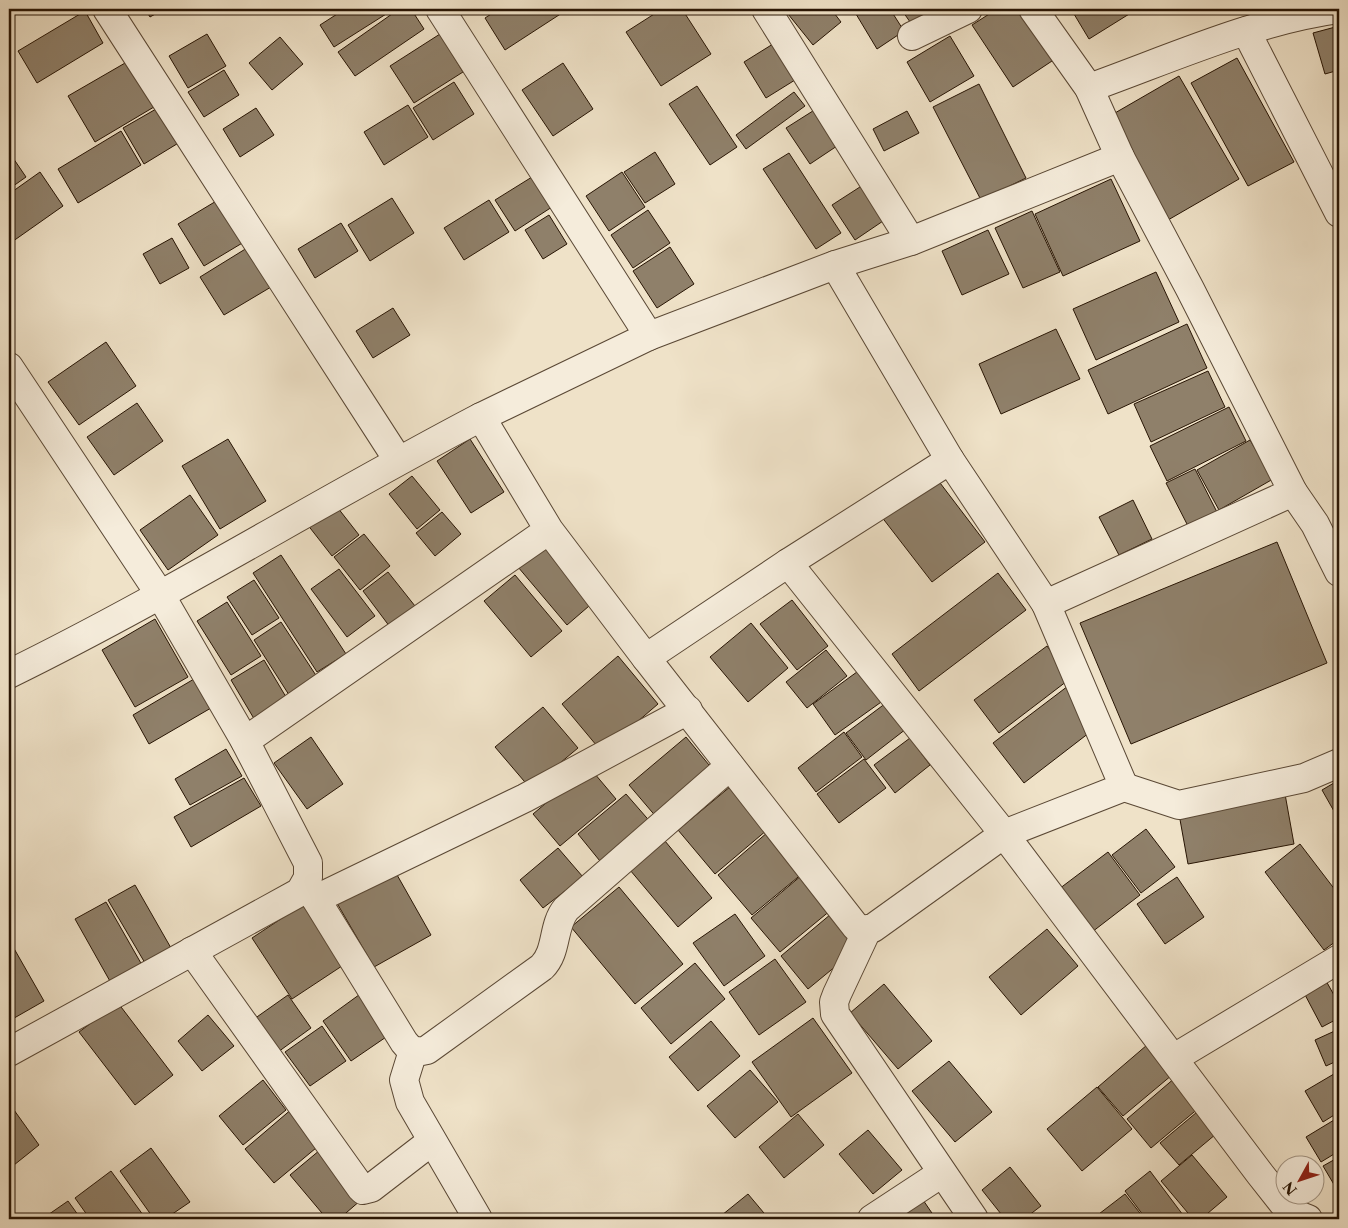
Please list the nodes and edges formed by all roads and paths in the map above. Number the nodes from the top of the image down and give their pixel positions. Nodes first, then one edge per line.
1 (107, 9) edge
2 (440, 9) edge
3 (766, 9) edge
4 (968, 9) edge
5 (1033, 9) edge
6 (1323, 10) edge
7 (1246, 31) junction
8 (912, 36) dead end
9 (1089, 88) junction
10 (1120, 157) junction
11 (1339, 214) edge
12 (911, 241) junction
13 (835, 265) junction
14 (649, 336) junction
15 (9, 367) edge
16 (481, 417) junction
17 (398, 460) junction
18 (950, 460) junction
19 (1293, 492) junction
20 (549, 530) junction
21 (788, 563) junction
22 (1339, 572) edge
23 (161, 596) junction
24 (1046, 604) junction
25 (646, 658) junction
26 (9, 674) edge
27 (688, 710) junction
28 (245, 741) junction
29 (1339, 763) edge
30 (730, 766) junction
31 (1124, 787) junction
32 (1004, 834) junction
33 (311, 891) junction
34 (867, 930) junction
35 (192, 950) junction
36 (1339, 959) edge
37 (413, 1051) junction
38 (9, 1052) edge
39 (1174, 1058) junction
40 (432, 1141) junction
41 (942, 1173) junction
42 (1292, 1217) edge
43 (478, 1219) edge
44 (872, 1219) edge
45 (974, 1219) edge

1 - 17 street
2 - 14 street
3 - 12 street
4 - 8 street
5 - 9 street
6 - 7 street
7 - 9 street
7 - 11 street
9 - 10 street
10 - 12 street
10 - 19 street
12 - 13 street
13 - 14 street
13 - 18 street
14 - 16 street
15 - 23 street
16 - 17 street
16 - 20 street
17 - 23 street
18 - 21 street
18 - 24 street
19 - 22 street
19 - 24 street
20 - 25 street
20 - 28 street
21 - 25 street
21 - 32 street
23 - 26 street
23 - 28 street
24 - 31 street
25 - 27 street
27 - 30 street
27 - 33 street
28 - 33 street
29 - 31 street
30 - 34 street
30 - 37 street
31 - 32 street
32 - 34 street
32 - 39 street
33 - 35 street
33 - 37 street
34 - 41 street
35 - 38 street
35 - 40 street
36 - 39 street
37 - 40 street
39 - 42 street
40 - 43 street
41 - 44 street
41 - 45 street

